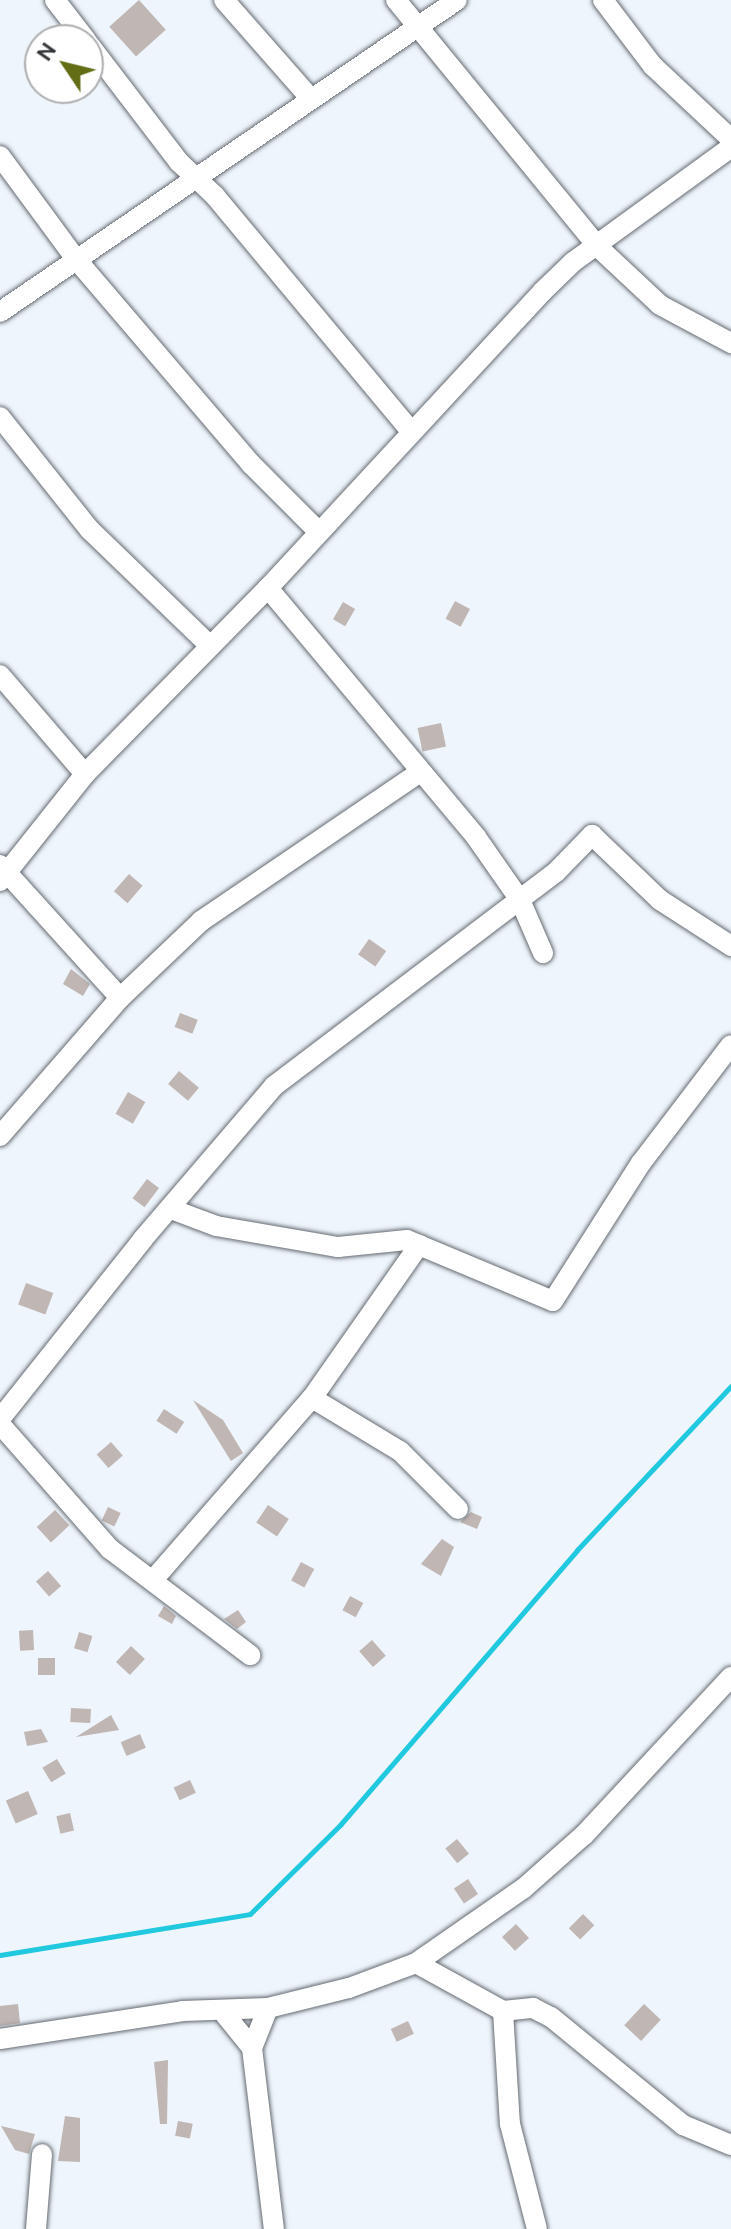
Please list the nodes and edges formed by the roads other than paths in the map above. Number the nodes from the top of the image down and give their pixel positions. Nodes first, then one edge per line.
1 (55, 0) edge
2 (224, 0) edge
3 (396, 0) edge
4 (457, 0) edge
5 (603, 0) edge
6 (74, 24) edge
7 (417, 27) junction
8 (104, 63) edge
9 (310, 98) junction
10 (731, 139) edge
11 (731, 147) edge
12 (0, 156) edge
13 (194, 177) junction
14 (597, 246) junction
15 (76, 259) junction
16 (0, 312) edge
17 (731, 343) edge
18 (0, 417) edge
19 (410, 430) junction
20 (317, 530) junction
21 (268, 588) junction
22 (209, 645) junction
23 (0, 675) edge
24 (419, 773) junction
25 (85, 774) junction
26 (2, 873) edge
27 (520, 900) junction
28 (731, 946) edge
29 (543, 953) dead end
30 (120, 998) junction
31 (731, 1045) edge
32 (0, 1136) edge
33 (171, 1209) junction
34 (419, 1245) junction
35 (312, 1398) junction
36 (0, 1422) edge
37 (458, 1509) dead end
38 (153, 1580) junction
39 (250, 1655) dead end
40 (731, 1677) edge
41 (416, 1963) junction
42 (268, 2008) junction
43 (503, 2011) junction
44 (223, 2012) junction
45 (0, 2039) edge
46 (252, 2048) junction
47 (731, 2145) edge
48 (42, 2154) dead end
49 (36, 2229) edge
50 (274, 2229) edge
51 (537, 2229) edge

1 - 6 street
2 - 9 street
3 - 7 street
4 - 7 street
5 - 10 street
7 - 9 street
7 - 14 street
8 - 13 street
9 - 13 street
11 - 14 street
12 - 15 street
13 - 15 street
13 - 19 street
14 - 17 street
14 - 19 street
15 - 16 street
15 - 20 street
18 - 22 street
19 - 20 street
20 - 21 street
21 - 22 street
21 - 24 street
22 - 25 street
23 - 25 street
24 - 27 street
24 - 30 street
25 - 26 street
26 - 30 street
27 - 28 street
27 - 29 street
27 - 33 street
30 - 32 street
31 - 34 street
33 - 34 street
33 - 36 street
34 - 35 street
35 - 37 street
35 - 38 street
36 - 38 street
38 - 39 street
40 - 41 street
41 - 42 street
41 - 43 street
42 - 44 street
42 - 46 street
43 - 47 street
43 - 51 street
44 - 45 street
44 - 46 street
46 - 50 street
48 - 49 street

